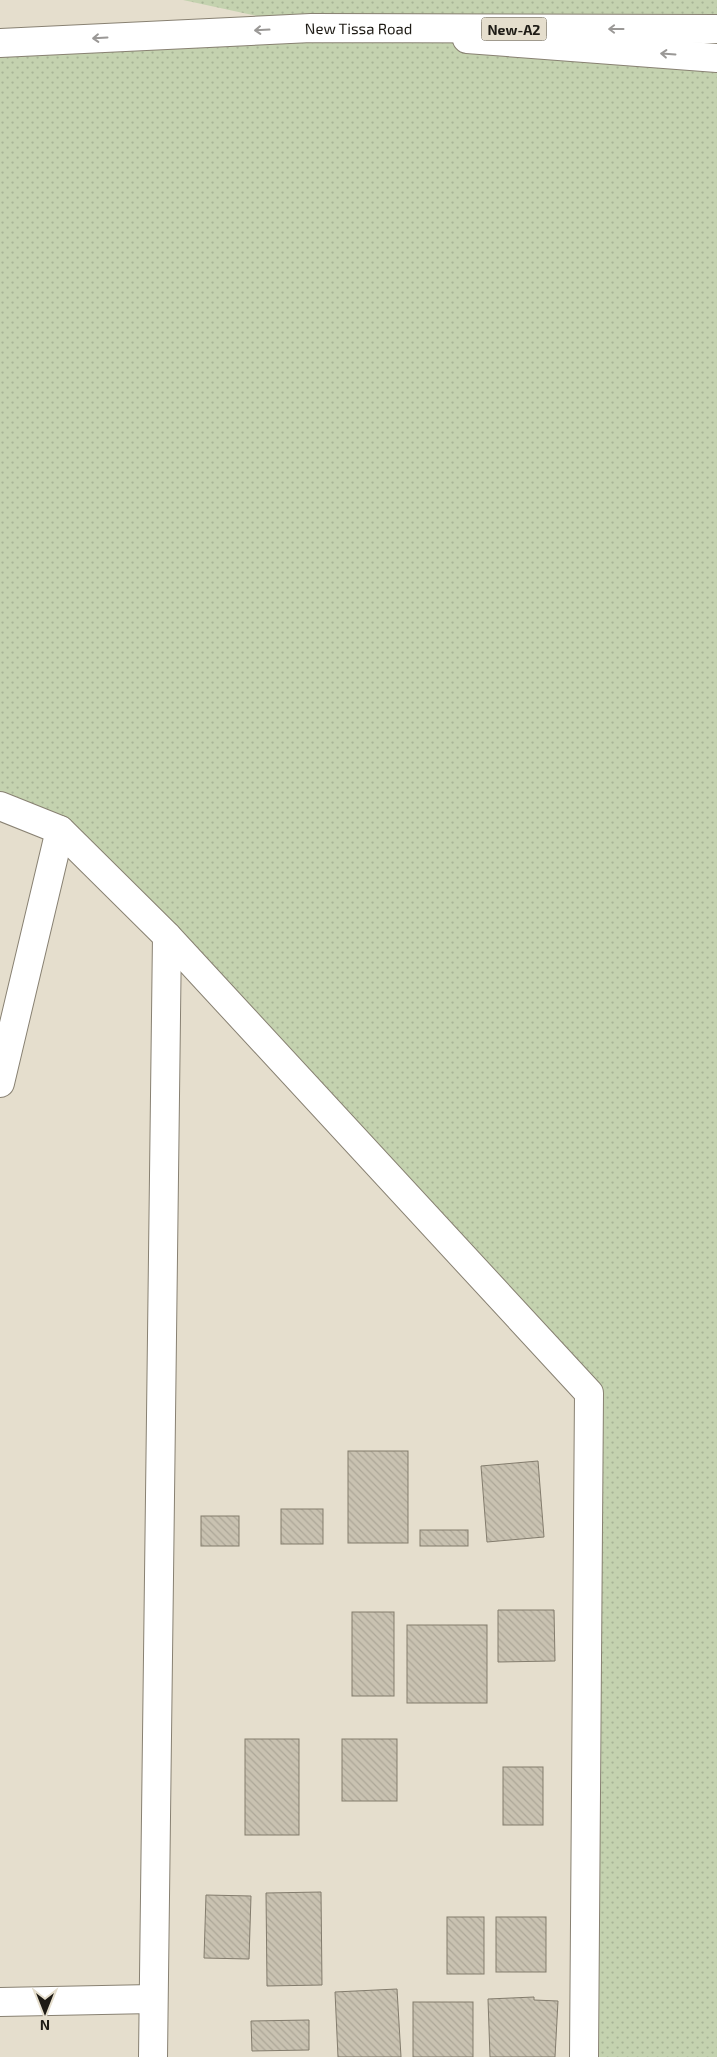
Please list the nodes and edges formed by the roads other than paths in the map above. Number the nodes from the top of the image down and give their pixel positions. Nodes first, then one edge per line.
1 (311, 28) junction
2 (717, 30) edge
3 (0, 43) edge
4 (717, 58) edge
5 (0, 806) edge
6 (60, 830) junction
7 (167, 936) junction
8 (0, 1083) edge
9 (153, 1999) junction
10 (0, 2002) edge
11 (153, 2057) edge
12 (584, 2057) edge

2 -> 1 main road, New Tissa Road / New-A2
1 -> 3 main road, New Tissa Road / New-A2
4 -> 1 main road
5 - 6 main road
6 - 7 main road
6 - 8 main road
7 - 9 main road
7 - 12 main road
9 - 10 main road
9 - 11 main road

